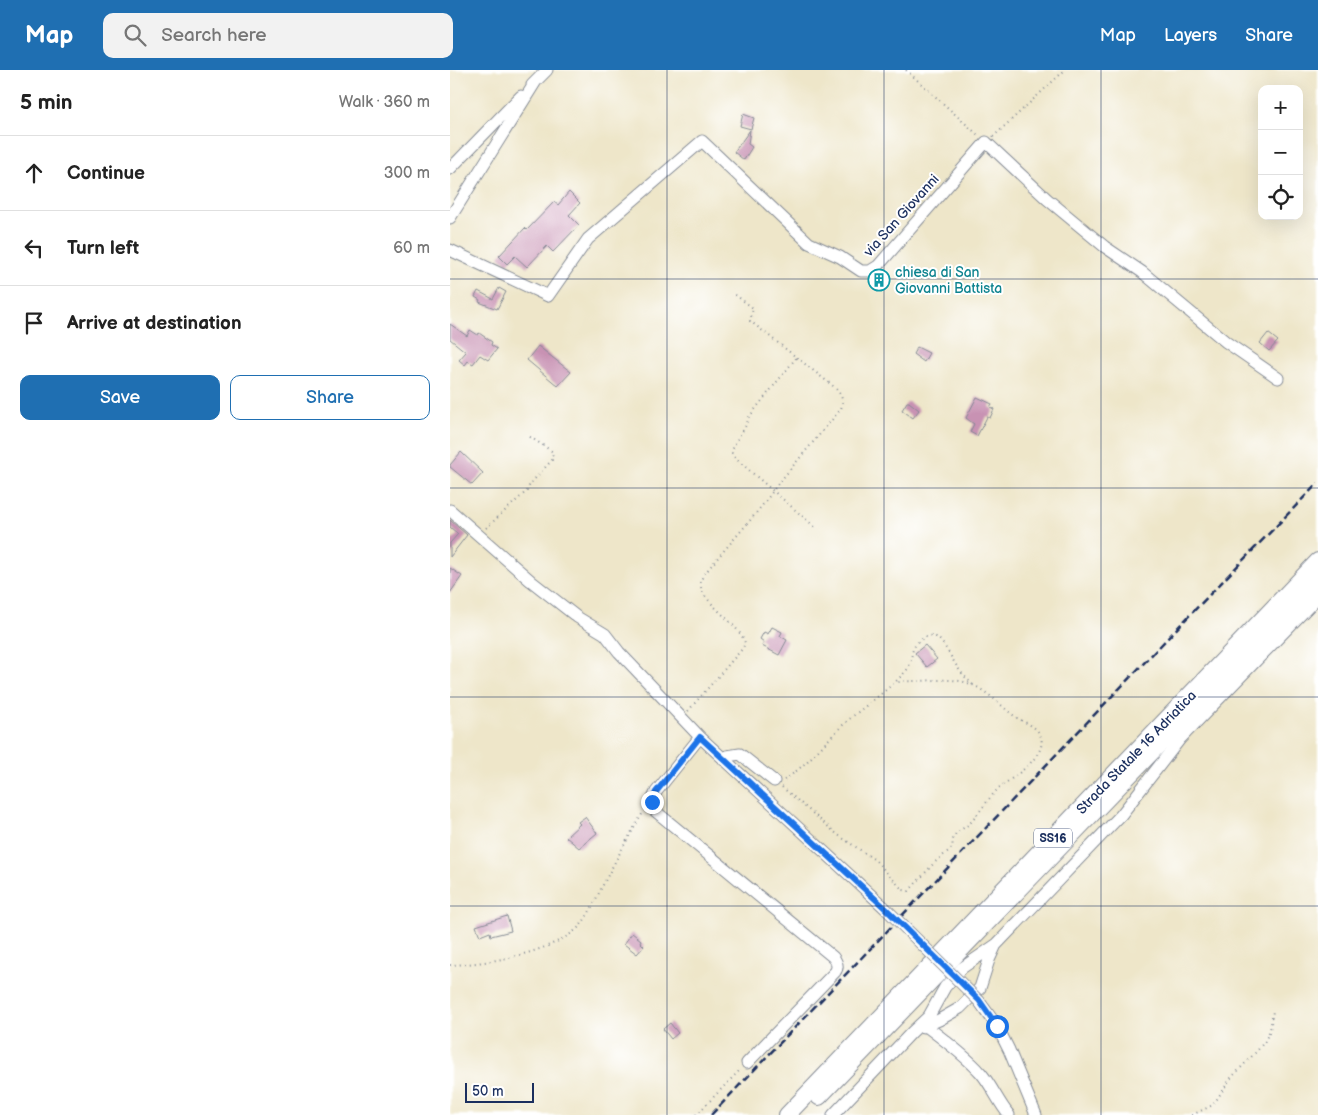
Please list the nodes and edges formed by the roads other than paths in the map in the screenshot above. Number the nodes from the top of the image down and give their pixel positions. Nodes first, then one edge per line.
1 (547, 70) edge
2 (536, 81) junction
3 (450, 169) edge
4 (450, 218) edge
5 (450, 250) edge
6 (1278, 378) dead end
7 (450, 510) edge
8 (1318, 561) edge
9 (1318, 580) edge
10 (1318, 598) edge
11 (700, 737) junction
12 (724, 760) junction
13 (774, 781) road end
14 (997, 944) junction
15 (923, 1024) junction
16 (747, 1063) road end
17 (787, 1115) edge
18 (802, 1115) edge
19 (834, 1115) edge
20 (1009, 1115) edge
21 (1036, 1115) edge

1 - 2 street
2 - 3 street
2 - 4 street
5 - 6 street, via San Giovanni
7 - 11 street
8 - 17 highway, Strada Statale 16 Adriatica / SS16
9 - 18 highway, Strada Statale 16 Adriatica / SS16
10 - 14 street
11 - 12 street
11 - 16 street
12 - 13 street
12 - 21 street, bridge
14 - 15 street
14 - 15 street
15 - 19 street
15 - 20 street

